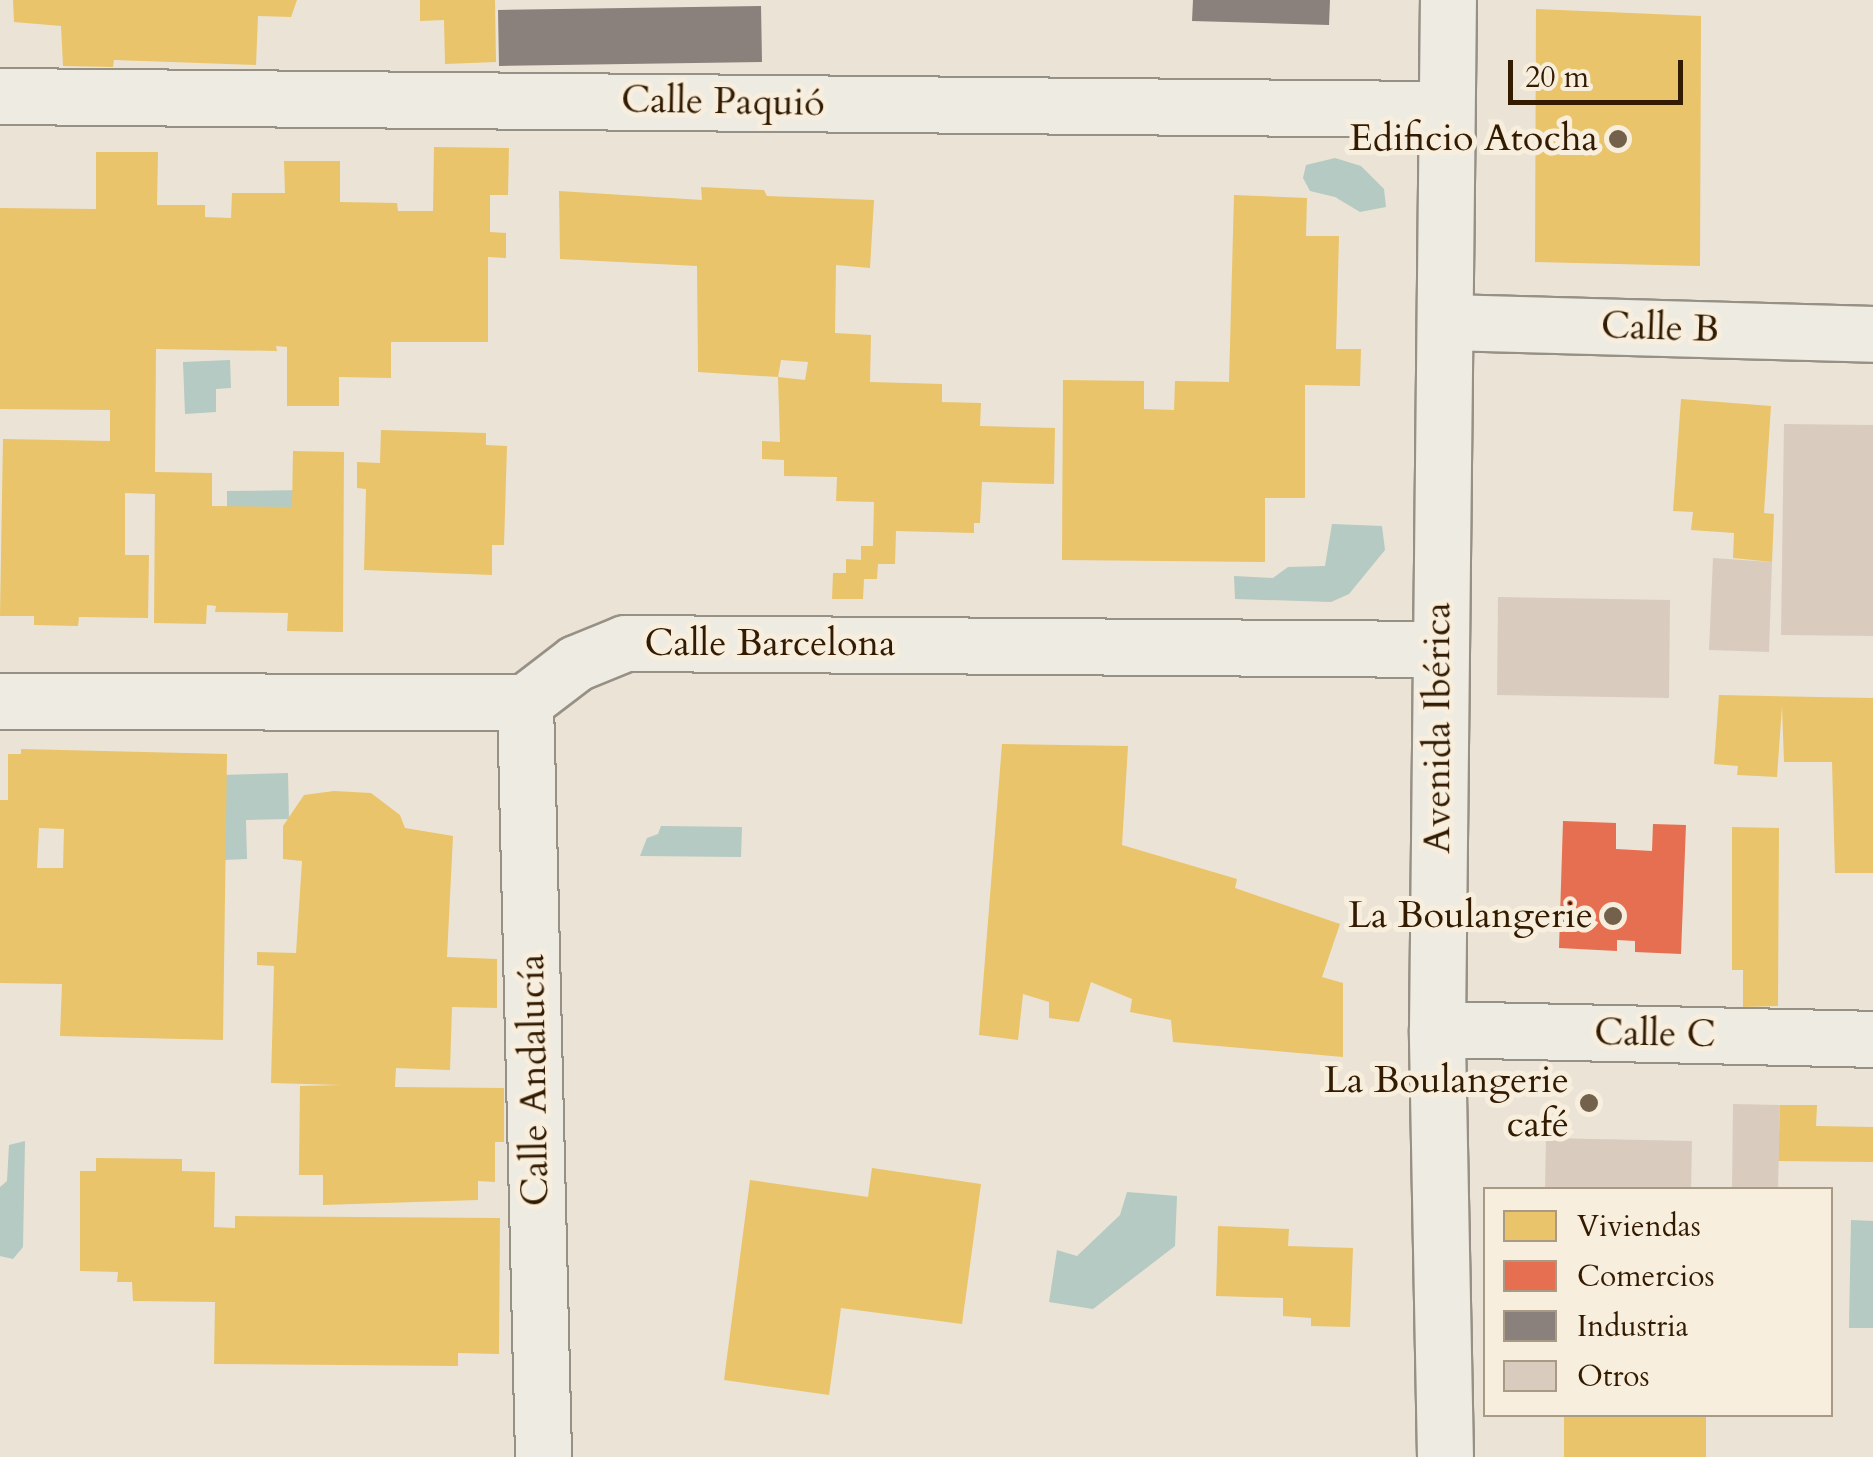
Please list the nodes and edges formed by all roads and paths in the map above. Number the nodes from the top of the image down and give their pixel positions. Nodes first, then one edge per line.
1 (1448, 0) edge
2 (0, 96) edge
3 (1446, 109) junction
4 (1448, 322) junction
5 (1873, 334) edge
6 (1438, 649) junction
7 (0, 701) edge
8 (525, 702) junction
9 (1437, 1029) junction
10 (1873, 1040) edge
11 (543, 1457) edge
12 (1446, 1457) edge

1 - 3 street, Avenida Ibérica
2 - 3 street, Calle Paquió
3 - 4 street, Avenida Ibérica
4 - 5 street, Calle B
4 - 6 street, Avenida Ibérica
6 - 8 street, Calle Barcelona
6 - 9 street, Avenida Ibérica
7 - 8 street
8 - 11 street, Calle Andalucía
9 - 10 street, Calle C
9 - 12 street, Avenida Ibérica

